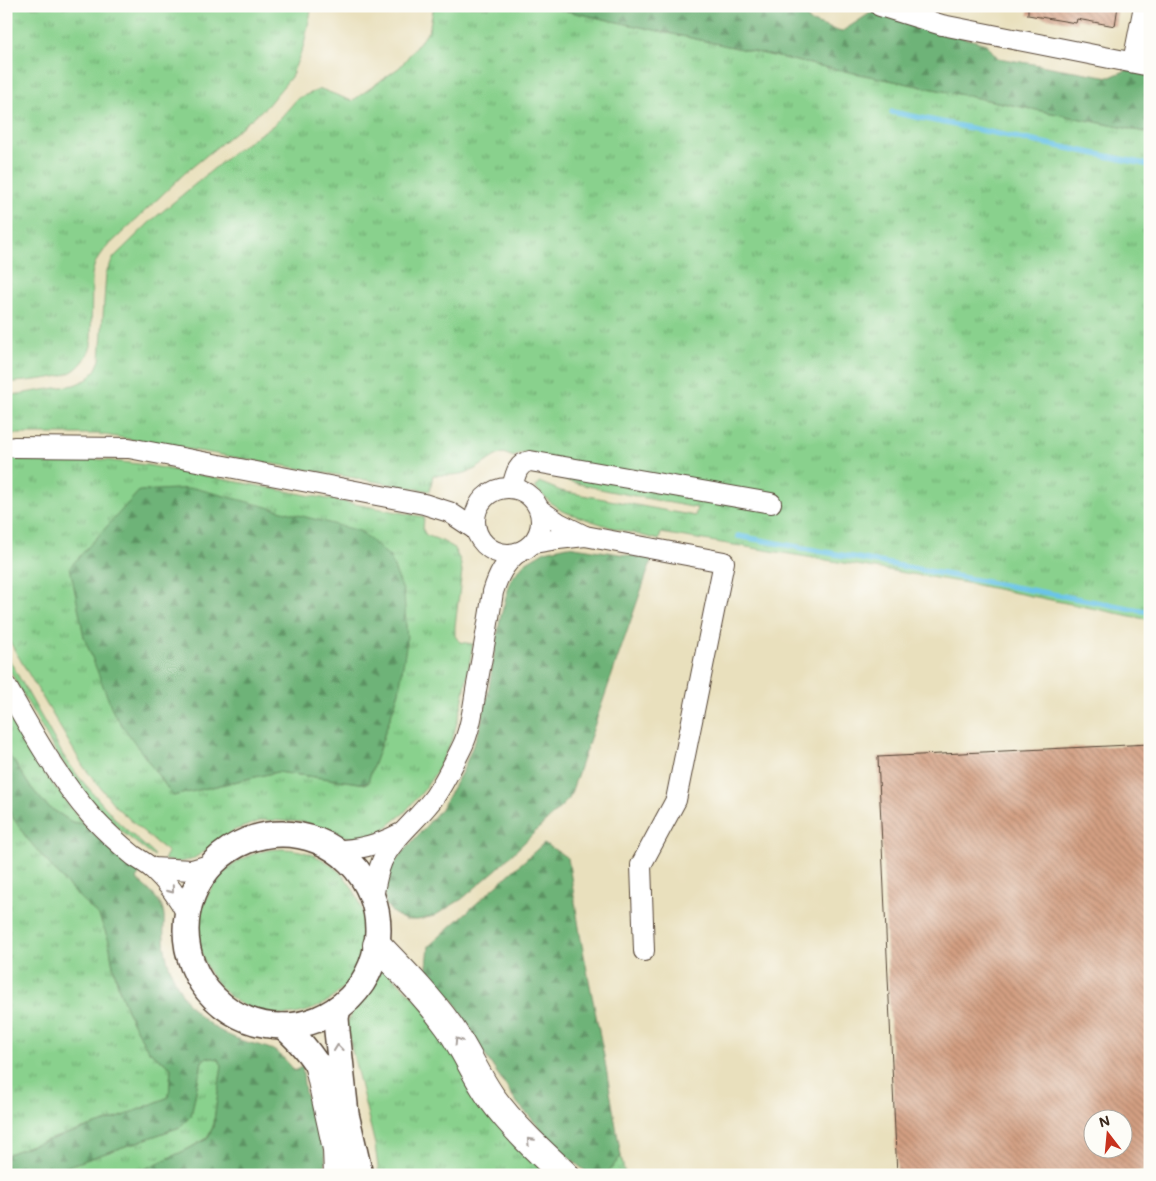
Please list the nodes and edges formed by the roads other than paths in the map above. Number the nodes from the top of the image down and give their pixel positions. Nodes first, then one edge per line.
1 (880, 6) edge
2 (1144, 6) edge
3 (1141, 64) edge
4 (14, 447) dead end
5 (512, 488) junction
6 (487, 495) junction
7 (424, 504) junction
8 (771, 504) dead end
9 (540, 510) junction
10 (476, 530) junction
11 (586, 536) junction
12 (487, 548) junction
13 (526, 548) junction
14 (493, 592) junction
15 (6, 686) edge
16 (401, 834) junction
17 (335, 850) junction
18 (212, 864) junction
19 (152, 868) junction
20 (373, 898) junction
21 (187, 914) junction
22 (377, 945) junction
23 (644, 951) dead end
24 (338, 1008) junction
25 (283, 1026) junction
26 (319, 1067) junction
27 (346, 1114) junction
28 (338, 1175) edge
29 (360, 1175) edge
30 (565, 1175) edge

1 - 3 street
2 - 3 street
4 - 7 street
5 - 6 street
5 - 8 street
5 - 9 street
6 - 7 street
6 - 10 street
7 - 10 street
9 - 11 street
9 - 13 street
10 - 12 street
11 - 13 street
11 - 23 street
12 - 13 street
12 - 14 street
13 - 14 street
14 - 16 street
15 - 19 street
16 - 17 street
16 - 20 street
17 - 18 main road
17 - 20 main road
18 - 19 street
18 - 21 main road
19 -> 21 street
20 - 22 main road
21 - 25 main road
22 - 24 main road
30 -> 22 highway
24 - 25 main road
27 -> 24 main road
25 - 26 main road
26 - 27 main road
26 - 28 highway
27 - 29 main road

